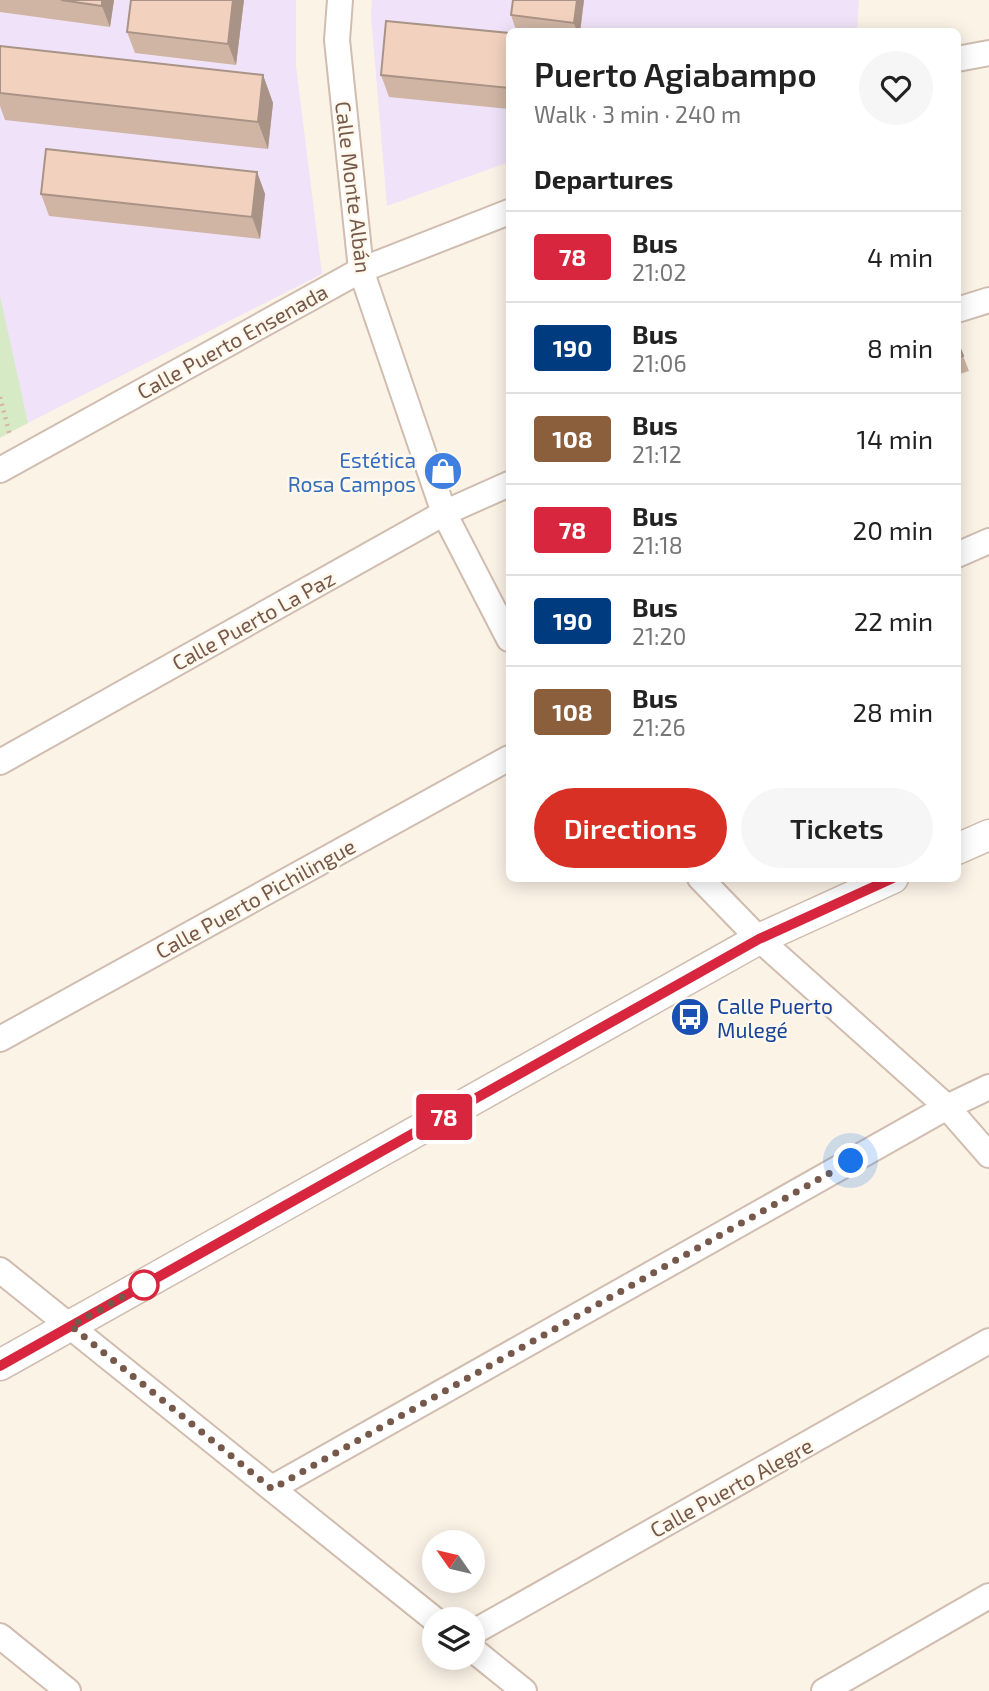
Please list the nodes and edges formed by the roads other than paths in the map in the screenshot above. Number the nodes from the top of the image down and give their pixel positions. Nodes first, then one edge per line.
1 (340, 0) edge
2 (989, 53) edge
3 (961, 59) edge
4 (506, 213) edge
5 (361, 270) junction
6 (989, 300) edge
7 (961, 309) edge
8 (8, 466) edge
9 (506, 485) edge
10 (444, 513) junction
11 (989, 541) edge
12 (961, 553) edge
13 (506, 633) edge
14 (506, 760) edge
15 (0, 762) edge
16 (989, 835) edge
17 (961, 847) edge
18 (704, 882) edge
19 (884, 882) edge
20 (759, 939) junction
21 (0, 1039) edge
22 (989, 1087) edge
23 (947, 1107) junction
24 (989, 1155) edge
25 (0, 1270) edge
26 (71, 1326) junction
27 (989, 1341) edge
28 (0, 1366) edge
29 (272, 1489) junction
30 (989, 1596) edge
31 (422, 1609) edge
32 (485, 1626) edge
33 (0, 1636) edge
34 (485, 1660) edge
35 (68, 1691) edge
36 (524, 1691) edge
37 (824, 1691) edge

1 - 5 street, Calle Monte Albán
2 - 3 street
4 - 5 street, Calle Puerto Ensenada
5 - 8 street, Calle Puerto Ensenada
5 - 10 street, Calle Monte Albán
6 - 7 street
9 - 10 street, Calle Puerto La Paz
10 - 13 street, Calle Monte Albán
10 - 15 street, Calle Puerto La Paz
11 - 12 street
14 - 21 street, Calle Puerto Pichilingue
16 - 17 street
18 - 20 street
19 - 20 street
20 - 23 street
20 - 26 street
22 - 23 street
23 - 24 street
23 - 29 street
25 - 26 street
26 - 28 street
26 - 29 street
27 - 32 street, Calle Puerto Alegre
29 - 31 street
30 - 37 street
33 - 35 street
34 - 36 street

